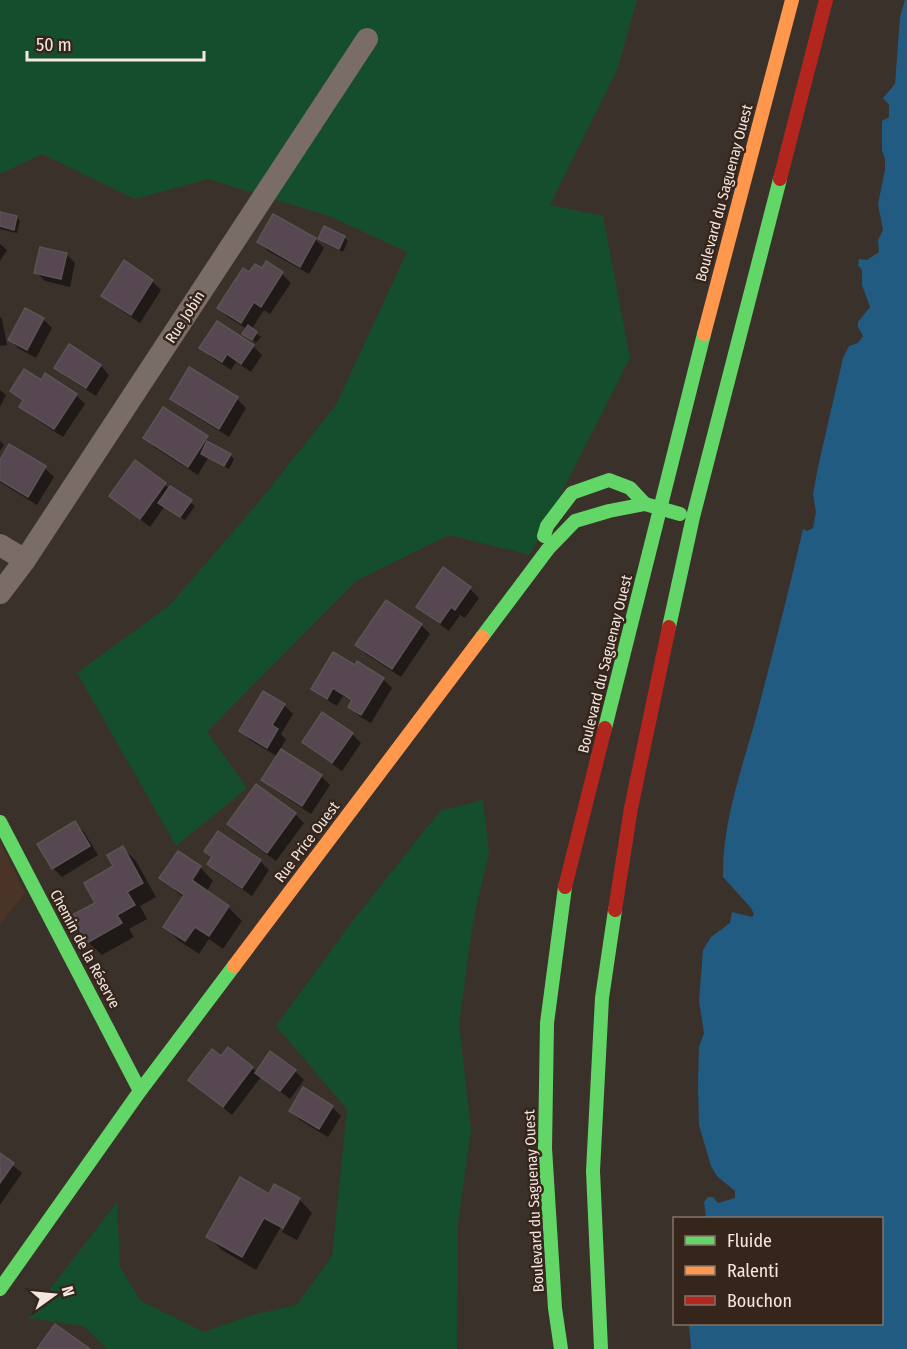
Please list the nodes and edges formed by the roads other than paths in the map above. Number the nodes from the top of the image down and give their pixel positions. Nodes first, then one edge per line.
1 (792, 0) edge
2 (826, 0) edge
3 (367, 39) dead end
4 (645, 504) junction
5 (661, 510) junction
6 (693, 517) junction
7 (0, 545) edge
8 (26, 560) junction
9 (535, 566) junction
10 (0, 593) edge
11 (0, 822) edge
12 (140, 1091) junction
13 (0, 1289) edge
14 (561, 1349) edge
15 (601, 1349) edge

1 - 5 main road, Boulevard du Saguenay Ouest
2 - 6 main road
3 - 8 street, Rue Jobin
4 - 5 main road
4 - 9 main road, Rue Price Ouest
4 - 9 main road
5 - 6 main road
5 - 14 main road, Boulevard du Saguenay Ouest
6 - 15 main road
7 - 8 street
8 - 10 street, Rue Jobin
9 - 12 main road, Rue Price Ouest
11 - 12 main road, Chemin de la Réserve
12 - 13 main road, Rue Price Ouest

